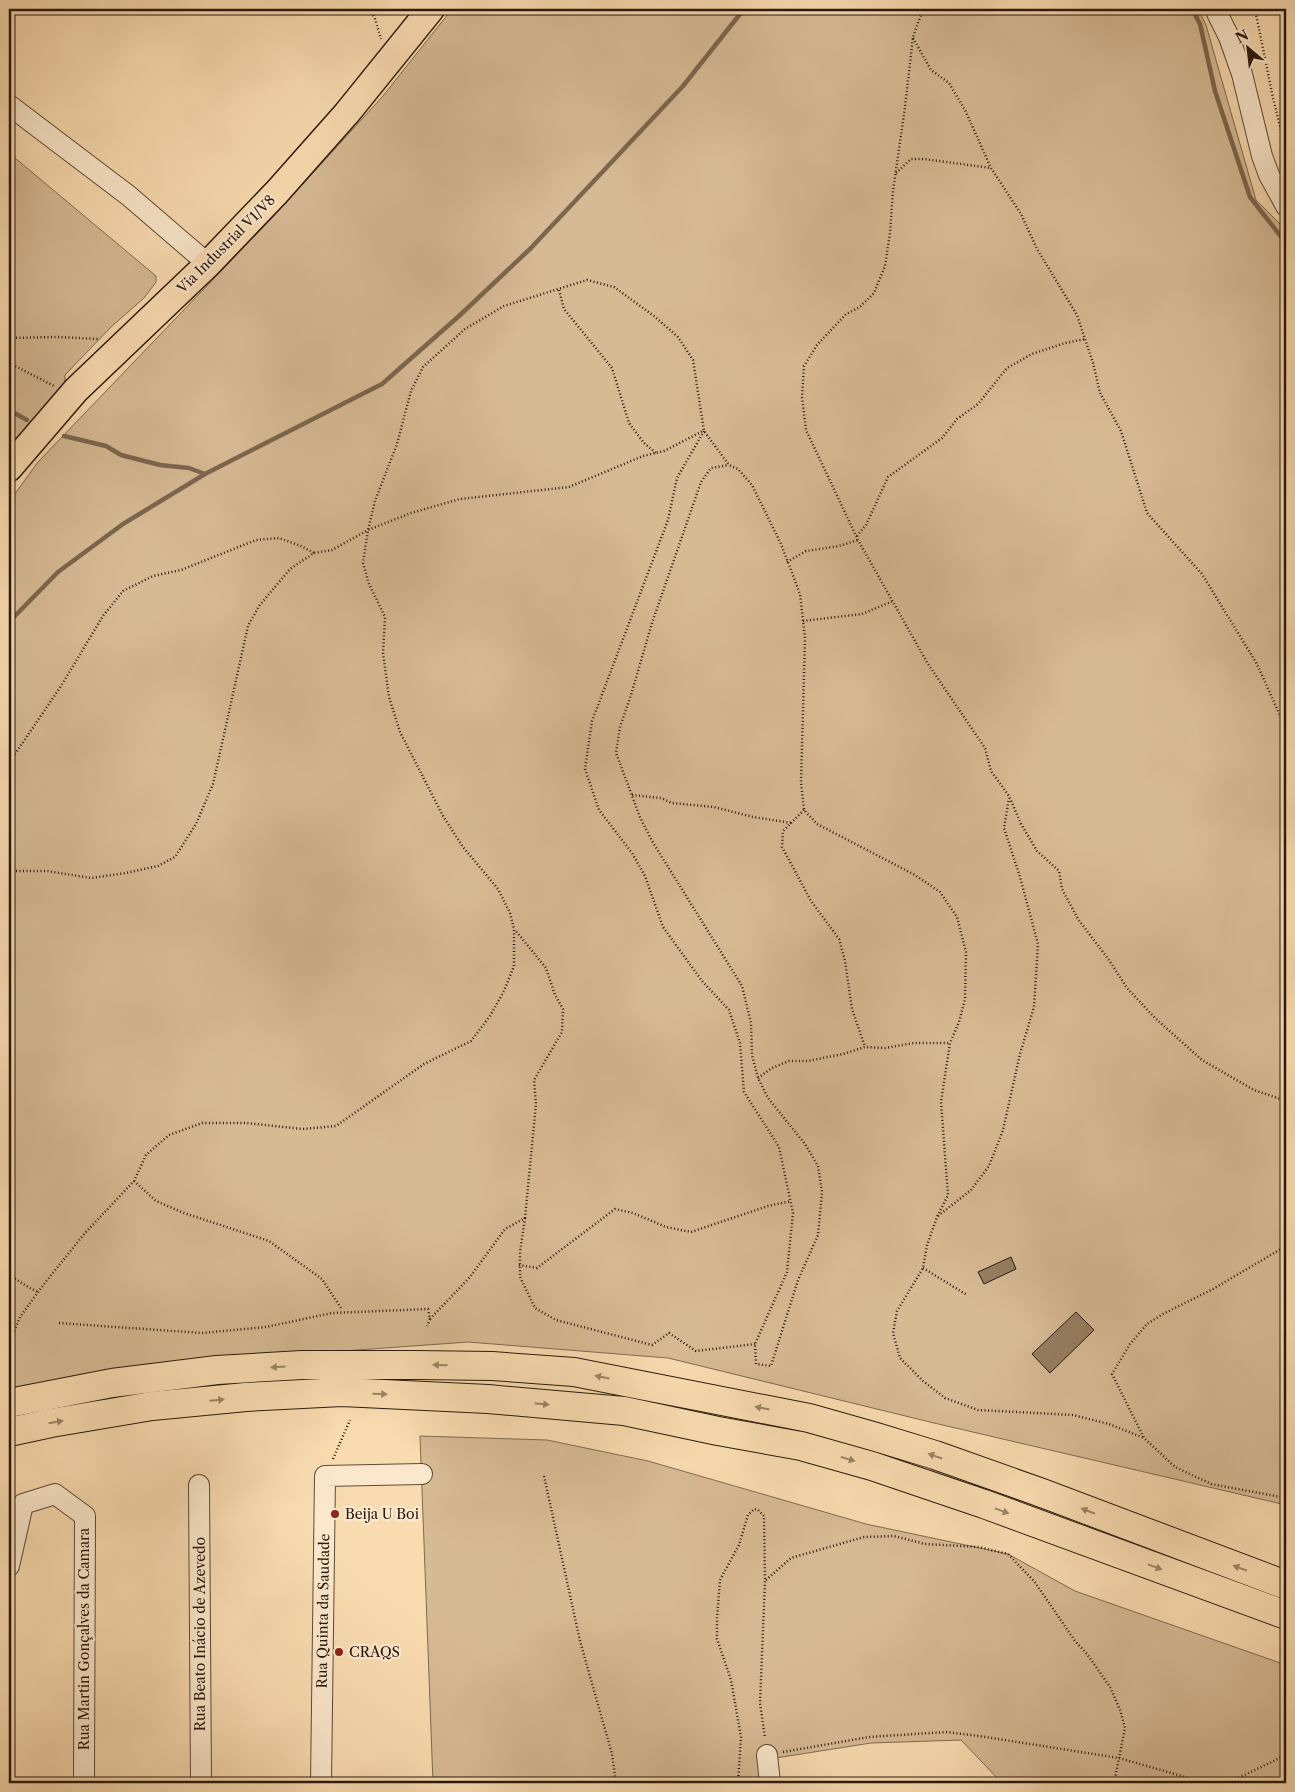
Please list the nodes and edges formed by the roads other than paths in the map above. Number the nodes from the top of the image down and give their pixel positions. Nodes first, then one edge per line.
1 (431, 9) edge
2 (1215, 9) edge
3 (9, 105) edge
4 (1286, 206) edge
5 (208, 264) junction
6 (9, 468) edge
7 (9, 1404) edge
8 (9, 1432) edge
9 (422, 1474) dead end
10 (199, 1485) dead end
11 (9, 1566) edge
12 (1286, 1585) edge
13 (1286, 1615) edge
14 (767, 1755) road end
15 (84, 1777) dead end
16 (200, 1783) edge
17 (321, 1783) edge
18 (770, 1783) edge

1 - 5 main road, Via Industrial V1/V8
2 - 4 street
3 - 5 street
5 - 6 main road, Via Industrial V1/V8
12 -> 7 highway
8 -> 13 highway
9 - 17 street, Rua Quinta da Saudade
10 - 16 street, Rua Beato Inácio de Azevedo
11 - 15 street, Rua Martin Gonçalves da Camara
14 - 18 street

